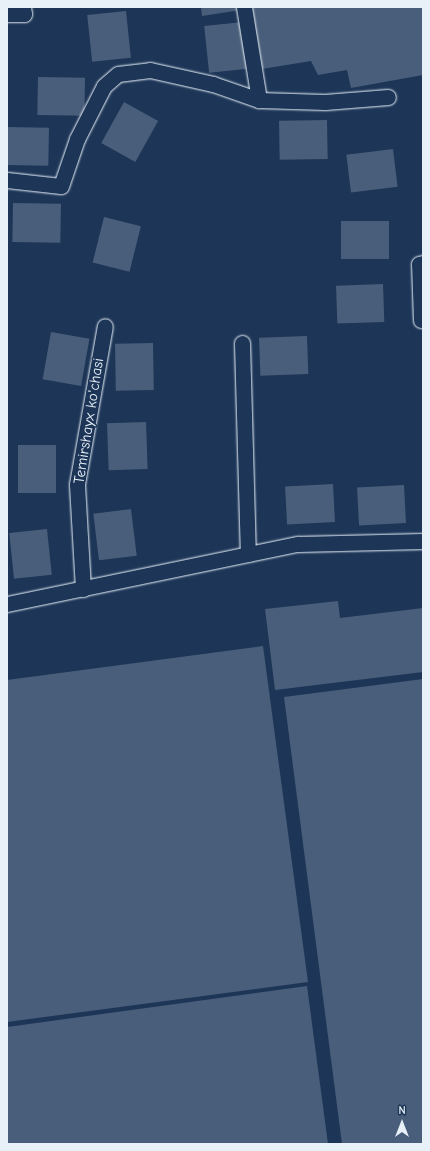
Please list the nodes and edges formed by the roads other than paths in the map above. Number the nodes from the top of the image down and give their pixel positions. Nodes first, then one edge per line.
1 (23, 7) edge
2 (244, 7) edge
3 (7, 14) edge
4 (388, 96) dead end
5 (259, 100) junction
6 (7, 180) edge
7 (423, 264) edge
8 (421, 320) dead end
9 (105, 326) dead end
10 (242, 343) dead end
11 (423, 541) edge
12 (248, 554) junction
13 (83, 589) junction
14 (7, 604) edge

1 - 3 street
2 - 5 street
4 - 5 street
5 - 6 street
7 - 8 street
9 - 13 street, Temirshayx ko'chasi
10 - 12 street
11 - 12 street
12 - 13 street
13 - 14 street

